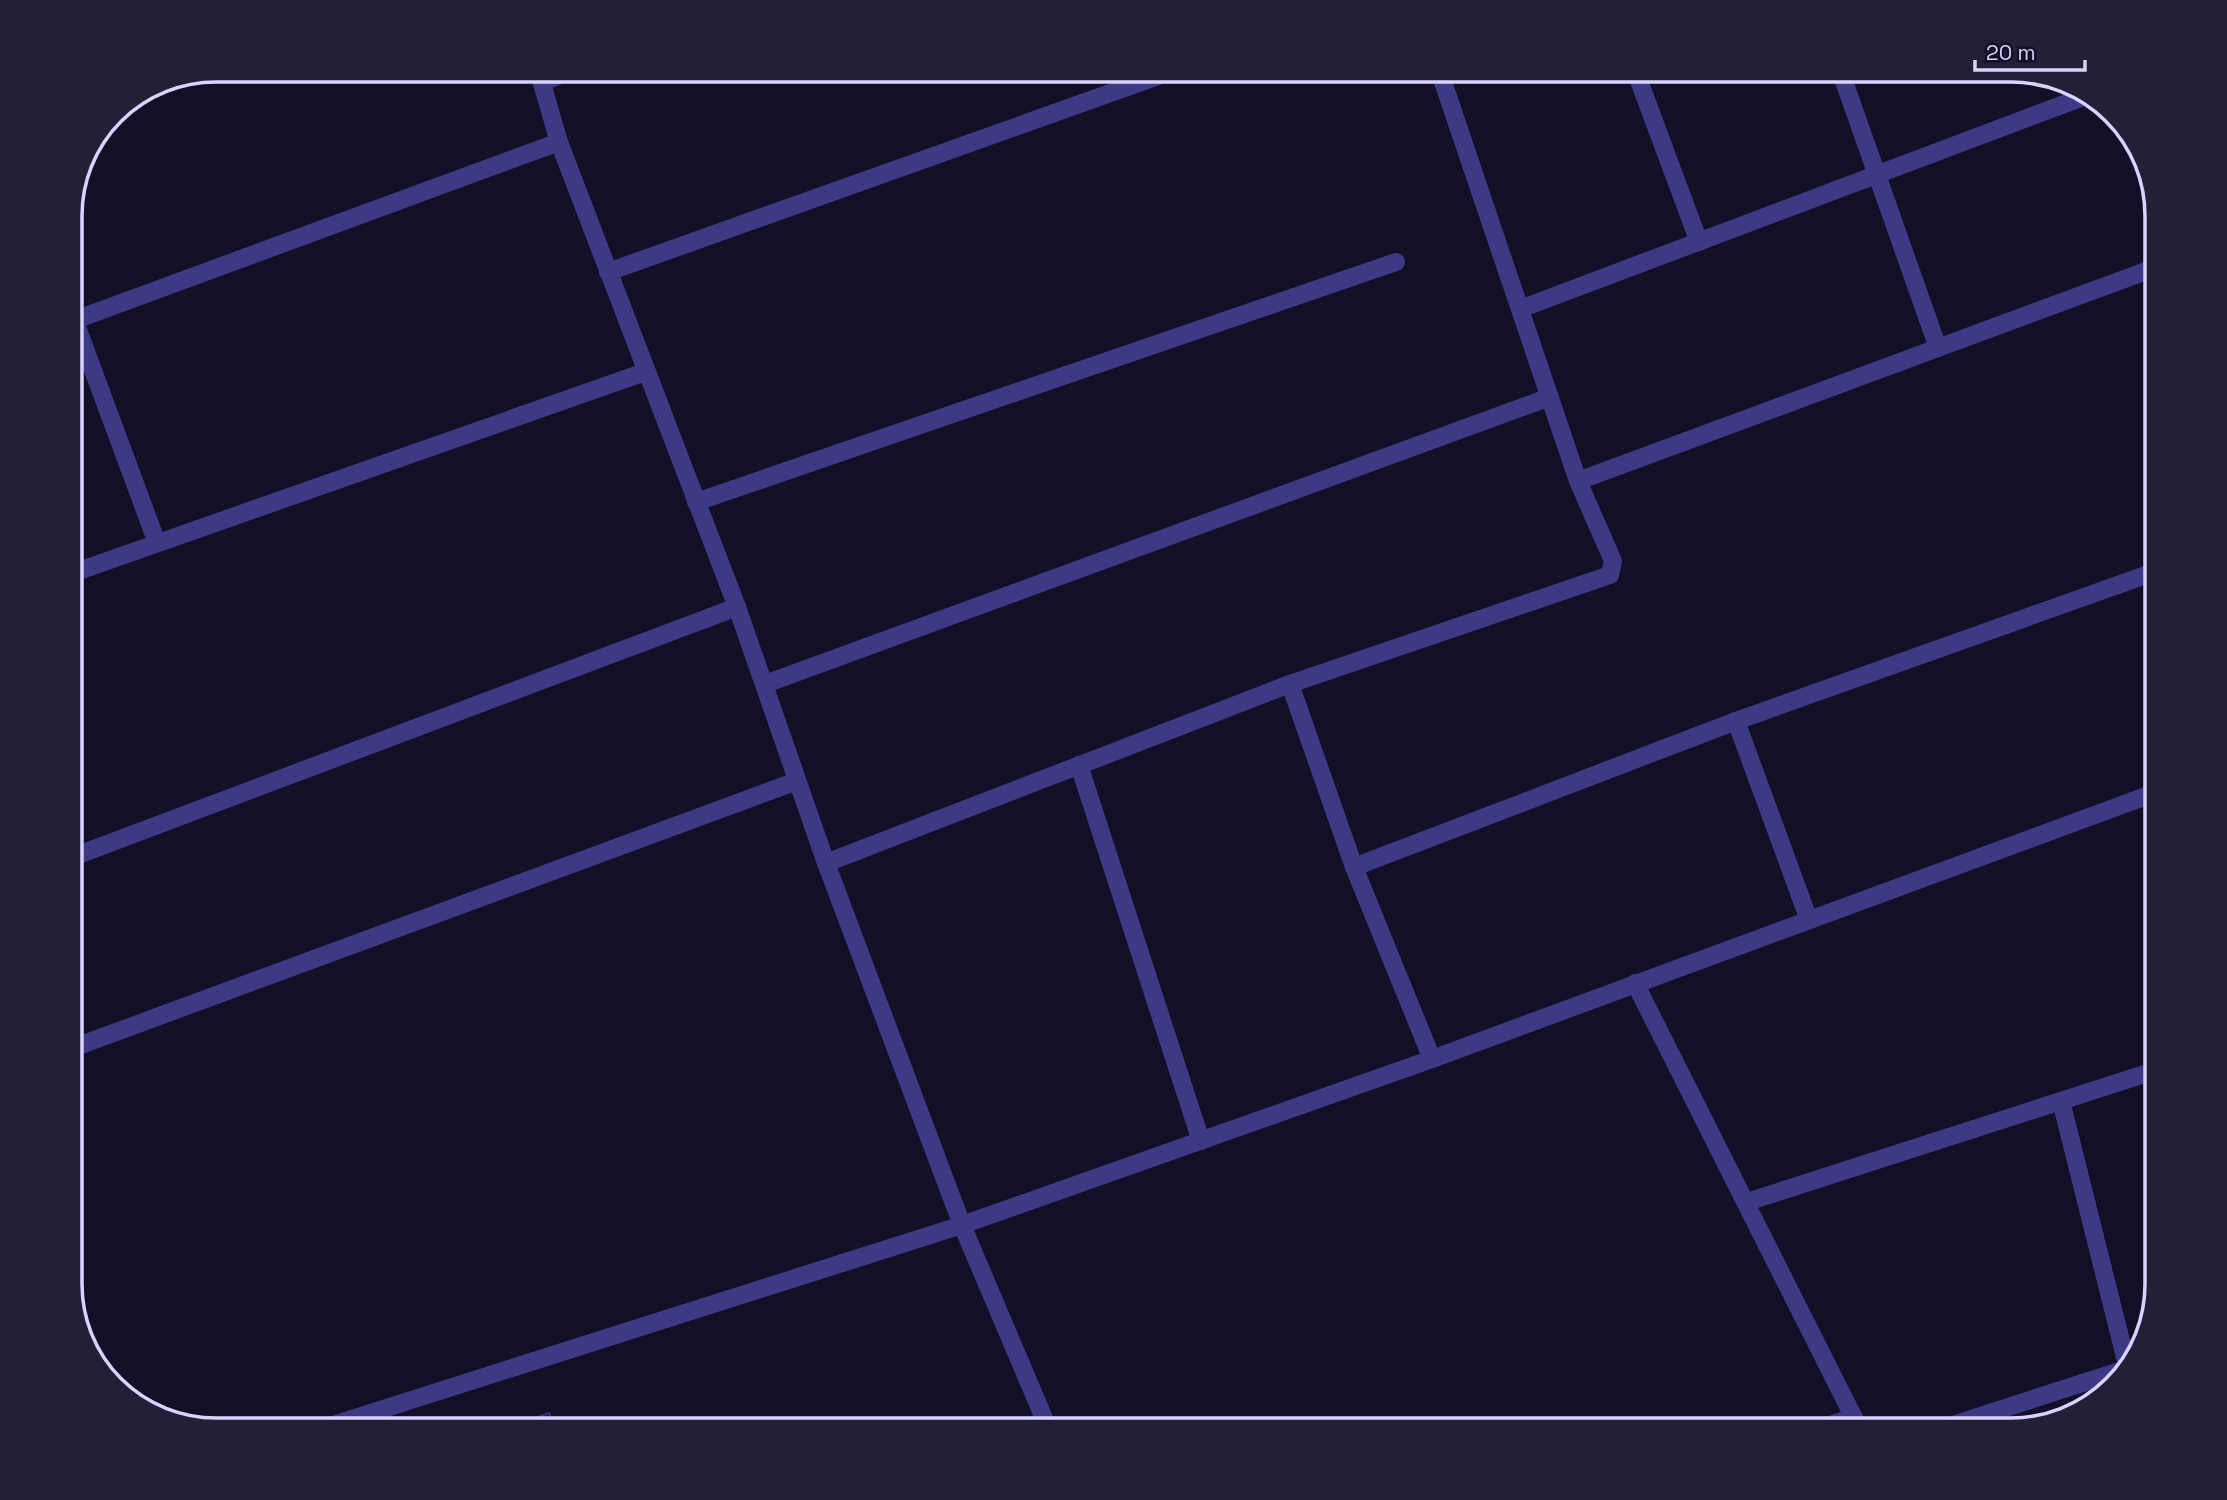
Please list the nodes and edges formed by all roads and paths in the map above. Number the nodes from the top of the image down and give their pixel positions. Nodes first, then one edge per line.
1 (542, 82) edge
2 (1141, 82) edge
3 (1443, 82) edge
4 (1639, 82) edge
5 (1844, 82) edge
6 (2077, 99) edge
7 (559, 142) junction
8 (1877, 174) junction
9 (1699, 242) junction
10 (1396, 261) dead end
11 (2145, 271) edge
12 (608, 272) junction
13 (1520, 309) junction
14 (83, 310) edge
15 (83, 341) edge
16 (1938, 348) junction
17 (645, 372) junction
18 (1550, 397) junction
19 (1578, 481) junction
20 (696, 502) junction
21 (157, 543) junction
22 (83, 569) edge
23 (2145, 575) edge
24 (737, 607) junction
25 (765, 684) junction
26 (1290, 684) junction
27 (1736, 721) junction
28 (1079, 765) junction
29 (797, 781) junction
30 (2145, 796) edge
31 (83, 853) edge
32 (826, 863) junction
33 (1354, 867) junction
34 (1809, 920) junction
35 (1635, 983) junction
36 (83, 1044) edge
37 (1432, 1059) junction
38 (2145, 1074) edge
39 (2061, 1101) junction
40 (1201, 1140) junction
41 (1748, 1202) junction
42 (962, 1225) junction
43 (2125, 1353) edge
44 (2110, 1374) edge
45 (355, 1418) edge
46 (1044, 1418) edge
47 (1854, 1418) edge
48 (1974, 1418) edge

1 - 7 street
2 - 12 street
3 - 13 street
4 - 9 street
5 - 8 street
6 - 8 street
7 - 12 street
7 - 14 street
8 - 9 street
8 - 16 street
9 - 13 street
10 - 20 street
11 - 16 street
12 - 17 street
13 - 18 street
15 - 21 street
16 - 19 street
17 - 20 street
17 - 21 street
18 - 19 street
18 - 25 street
19 - 26 street
20 - 24 street
21 - 22 street
23 - 27 street
24 - 25 street
24 - 31 street
25 - 29 street
26 - 28 street
26 - 33 street
27 - 33 street
27 - 34 street
28 - 32 street
28 - 40 street
29 - 32 street
29 - 36 street
30 - 34 street
32 - 42 street
33 - 37 street
34 - 35 street
35 - 37 street
35 - 41 street
37 - 40 street
38 - 39 street
39 - 41 street
39 - 43 street
40 - 42 street
41 - 47 street
42 - 45 street
42 - 46 street
44 - 48 street

